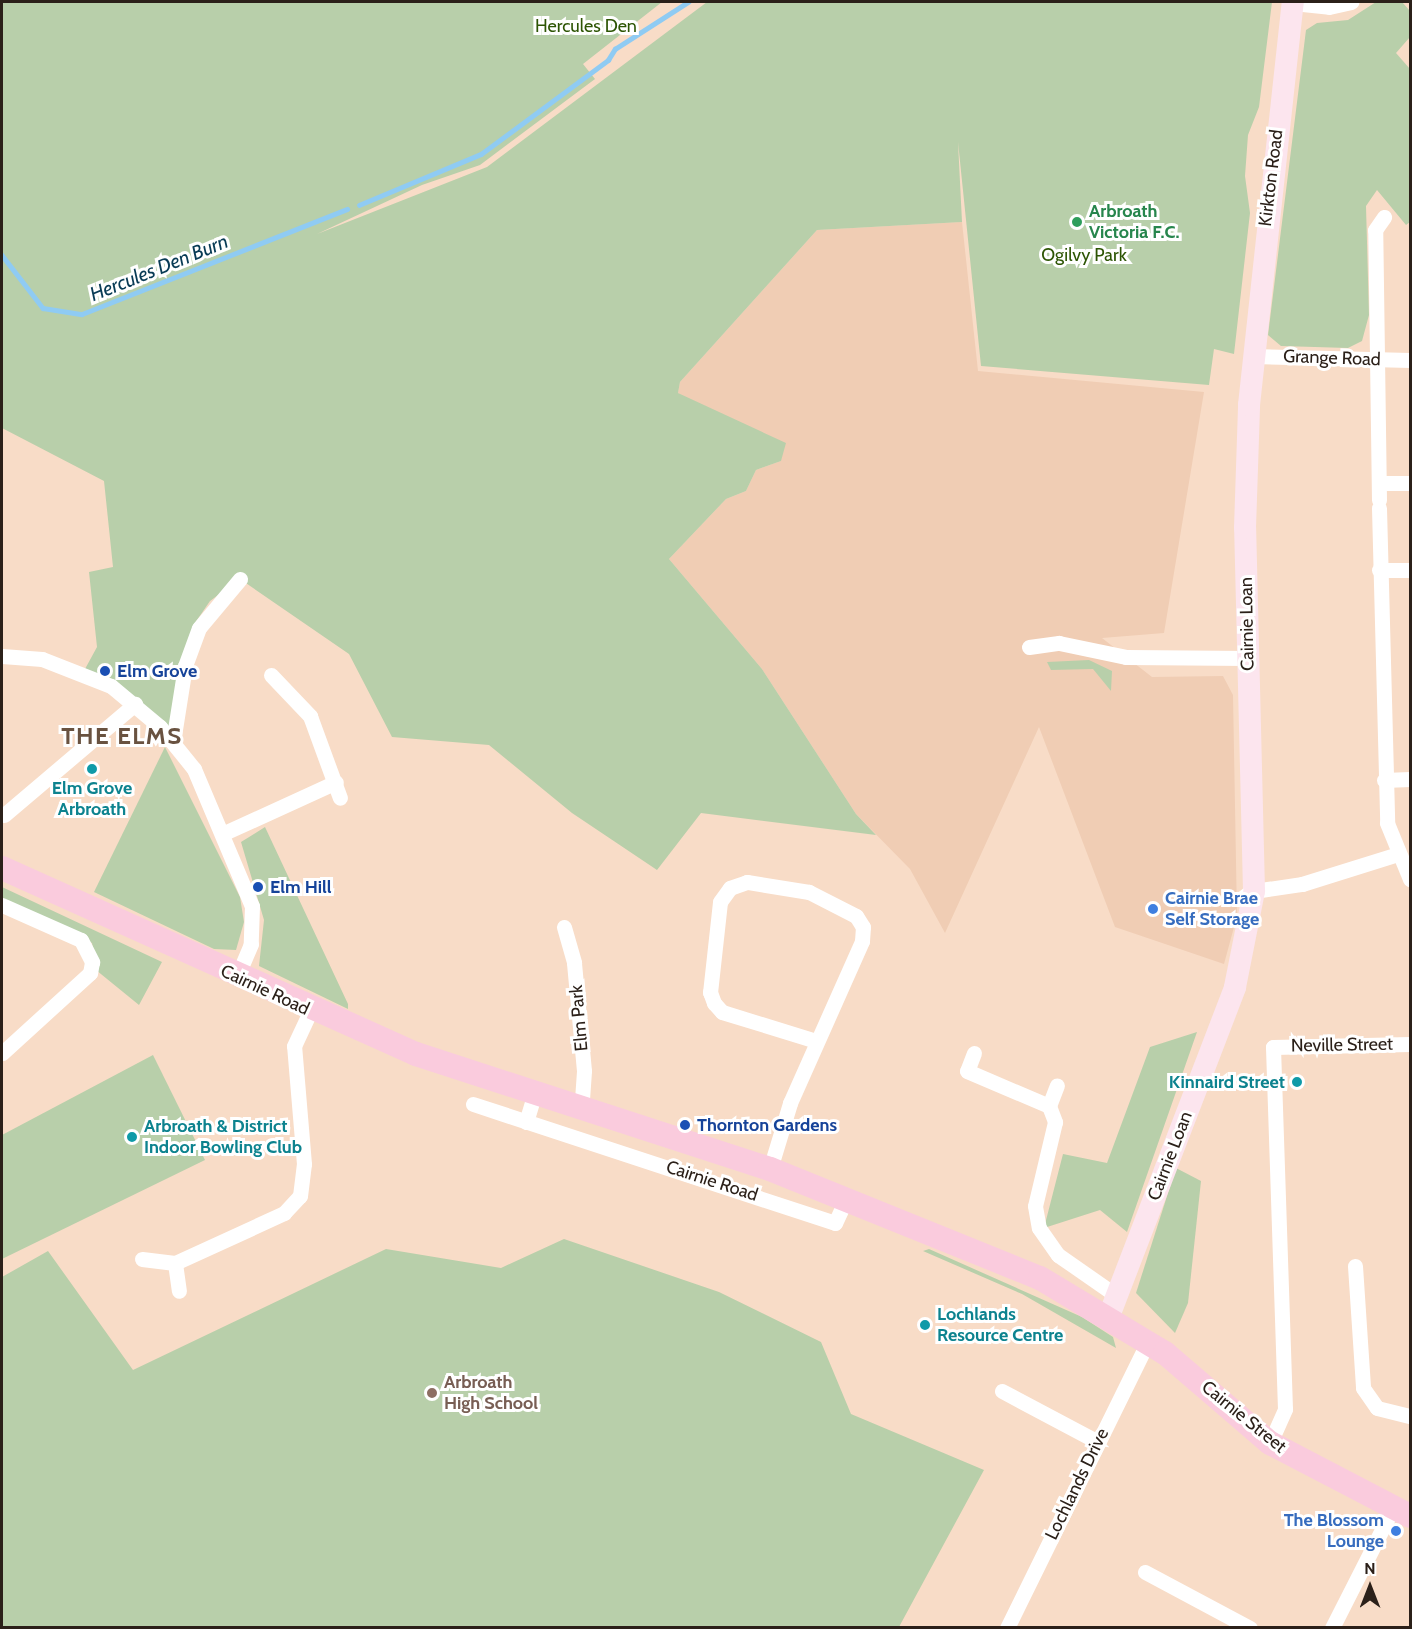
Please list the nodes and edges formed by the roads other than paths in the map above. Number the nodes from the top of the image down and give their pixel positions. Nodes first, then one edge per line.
1 (1293, 2) edge
2 (1352, 2) edge
3 (1384, 217) dead end
4 (1253, 356) junction
5 (1377, 359) junction
6 (1410, 360) edge
7 (1379, 483) junction
8 (1410, 483) edge
9 (1379, 570) junction
10 (1410, 570) edge
11 (240, 579) dead end
12 (1029, 647) dead end
13 (2, 656) edge
14 (1248, 658) junction
15 (271, 675) dead end
16 (135, 704) junction
17 (173, 741) junction
18 (1410, 779) edge
19 (1384, 780) junction
20 (336, 782) junction
21 (340, 798) dead end
22 (3, 815) dead end
23 (222, 834) junction
24 (1398, 854) junction
25 (2, 868) edge
26 (1410, 879) edge
27 (1254, 891) junction
28 (2, 905) edge
29 (564, 927) dead end
30 (237, 977) junction
31 (310, 1011) junction
32 (816, 1041) junction
33 (1410, 1044) edge
34 (2, 1053) edge
35 (974, 1053) dead end
36 (1057, 1085) dead end
37 (534, 1096) junction
38 (473, 1104) dead end
39 (1049, 1106) junction
40 (580, 1110) junction
41 (525, 1122) junction
42 (770, 1169) junction
43 (847, 1197) junction
44 (142, 1259) dead end
45 (175, 1263) junction
46 (1355, 1266) dead end
47 (179, 1291) dead end
48 (1113, 1306) junction
49 (1148, 1342) junction
50 (1002, 1391) dead end
51 (1410, 1416) edge
52 (1098, 1442) junction
53 (1270, 1443) junction
54 (1402, 1512) edge
55 (1145, 1572) dead end
56 (1007, 1628) edge
57 (1250, 1628) edge
58 (1332, 1628) edge

1 - 2 street
1 - 4 street, Kirkton Road
3 - 5 street
4 - 5 street, Grange Road
4 - 14 street, Cairnie Loan
5 - 6 street, Grange Road
5 - 7 street
7 - 8 street
7 - 9 street
9 - 10 street
9 - 19 street
11 - 17 street
12 - 14 street
13 - 16 street
14 - 27 street, Cairnie Loan
15 - 20 street
16 - 17 street
16 - 22 street
17 - 23 street
18 - 19 street
19 - 24 street
20 - 21 street
20 - 23 street
23 - 30 street
24 - 26 street
24 - 27 street
25 - 30 main road, Cairnie Road
27 - 48 street, Cairnie Loan
28 - 34 street
29 - 40 street, Elm Park
30 - 31 main road, Cairnie Road
31 - 37 main road, Cairnie Road
31 - 45 street
32 - 32 street
32 - 42 street
33 - 53 street, Neville Street
35 - 39 street
36 - 39 street
37 - 40 main road, Cairnie Road
37 - 41 street
38 - 41 street, Cairnie Road
39 - 48 street
40 - 42 main road, Cairnie Road
41 - 43 street, Cairnie Road
42 - 43 main road, Cairnie Road
43 - 48 main road, Cairnie Road
44 - 45 street
45 - 47 street
46 - 51 street
48 - 49 main road, Cairnie Road
49 - 52 street, Lochlands Drive
49 - 53 main road, Cairnie Street
50 - 52 street
52 - 56 street, Lochlands Drive
53 - 54 main road, Cairnie Street
54 - 58 street
55 - 57 street

